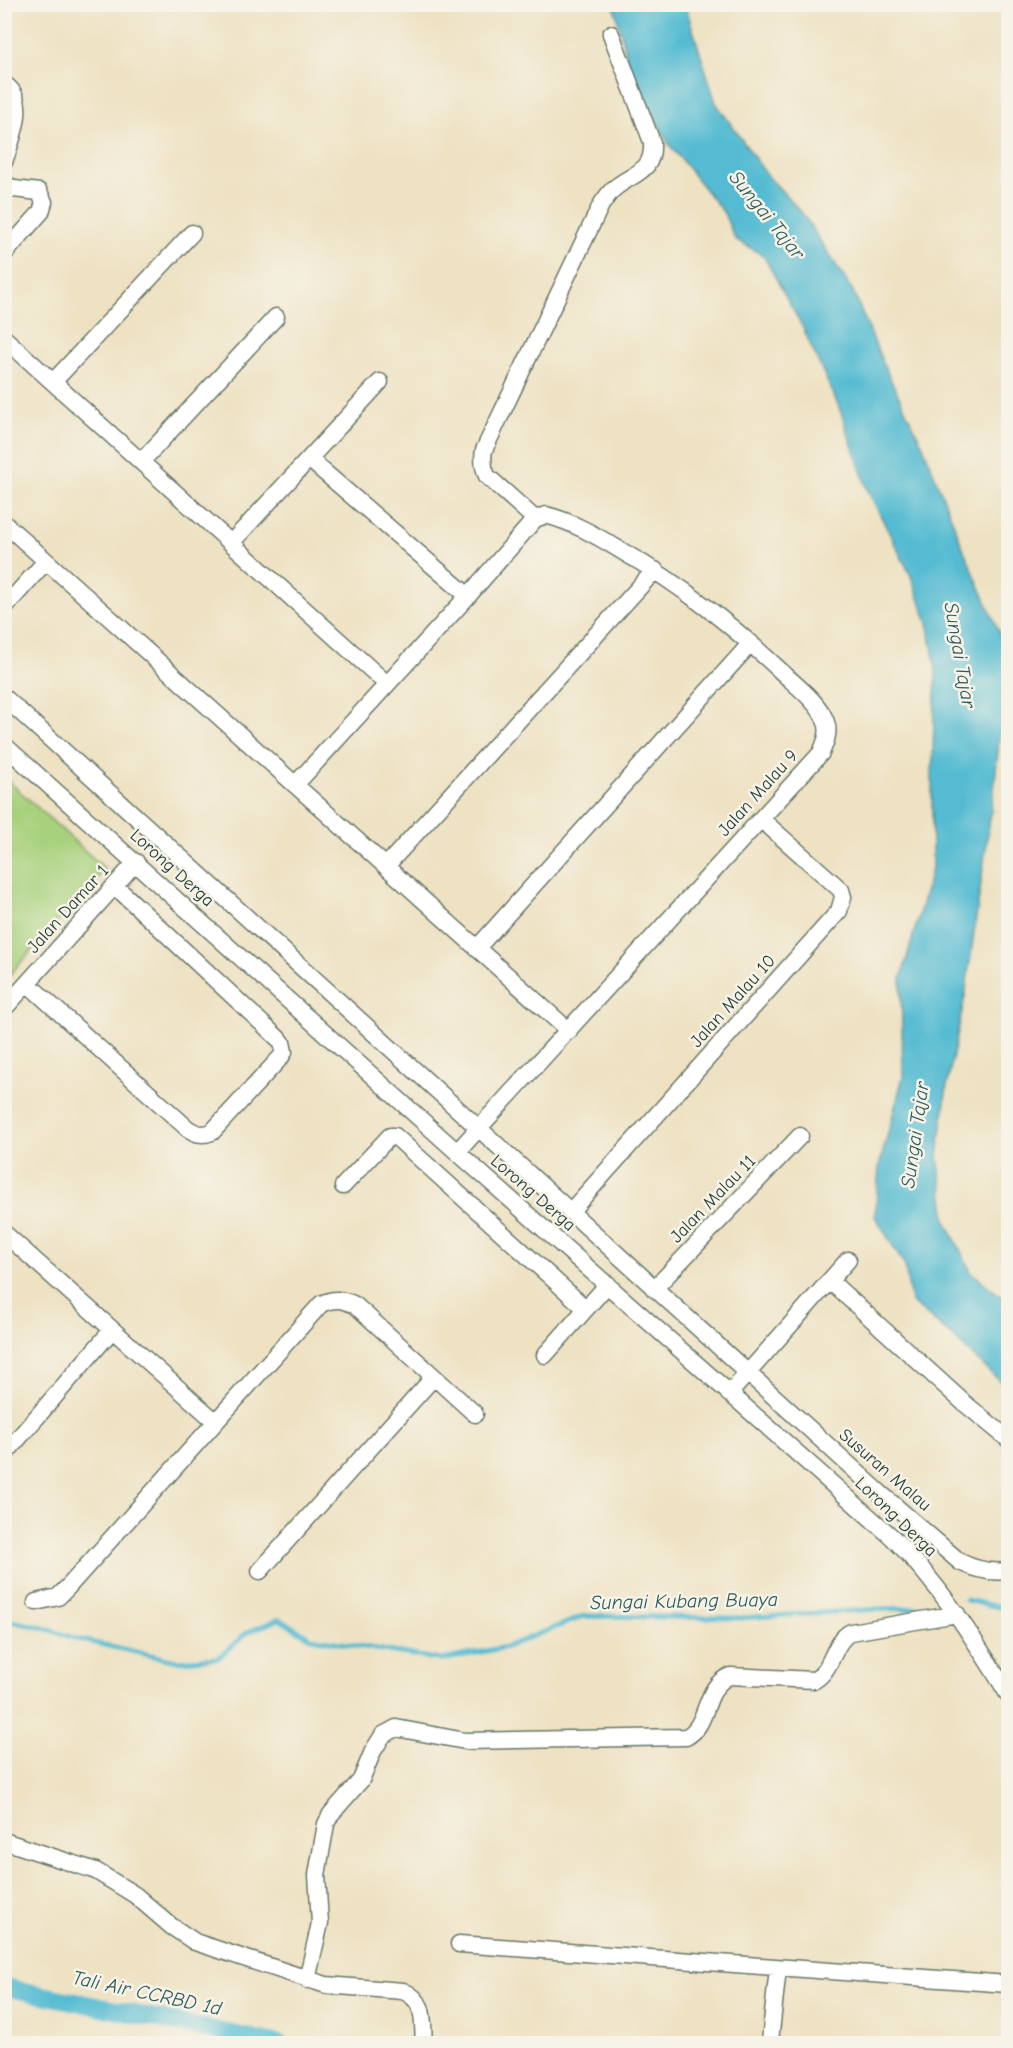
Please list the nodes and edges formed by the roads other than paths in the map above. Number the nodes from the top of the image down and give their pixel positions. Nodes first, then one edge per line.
1 (611, 34) dead end
2 (4, 84) edge
3 (4, 162) edge
4 (4, 183) edge
5 (192, 232) dead end
6 (4, 254) edge
7 (276, 317) dead end
8 (4, 338) edge
9 (53, 382) junction
10 (380, 382) dead end
11 (309, 459) junction
12 (141, 462) junction
13 (535, 519) junction
14 (4, 523) edge
15 (231, 543) junction
16 (46, 561) junction
17 (655, 570) junction
18 (468, 596) junction
19 (4, 608) edge
20 (751, 643) junction
21 (387, 684) junction
22 (4, 697) edge
23 (4, 745) edge
24 (295, 785) junction
25 (761, 819) junction
26 (136, 862) junction
27 (386, 866) junction
28 (115, 886) junction
29 (477, 948) junction
30 (28, 984) junction
31 (4, 1009) edge
32 (569, 1031) junction
33 (479, 1130) junction
34 (800, 1136) dead end
35 (458, 1152) junction
36 (343, 1186) dead end
37 (570, 1212) junction
38 (7, 1241) edge
39 (849, 1260) dead end
40 (831, 1281) junction
41 (608, 1284) junction
42 (654, 1289) junction
43 (585, 1308) junction
44 (112, 1330) junction
45 (545, 1355) dead end
46 (748, 1373) junction
47 (433, 1378) junction
48 (729, 1394) junction
49 (475, 1414) dead end
50 (216, 1422) junction
51 (1008, 1439) edge
52 (4, 1455) edge
53 (260, 1571) dead end
54 (1008, 1571) edge
55 (36, 1602) dead end
56 (957, 1614) junction
57 (1008, 1694) edge
58 (4, 1841) edge
59 (459, 1944) dead end
60 (778, 1968) junction
61 (307, 1980) junction
62 (1008, 1984) edge
63 (770, 2041) dead end
64 (424, 2043) edge

1 - 13 street
2 - 3 street
4 - 6 street
5 - 9 street
7 - 12 street
8 - 9 street
9 - 12 street
10 - 11 street
11 - 15 street
11 - 18 street
12 - 15 street
13 - 17 street, Jalan Malau 9
13 - 18 street
14 - 16 street
15 - 21 street
16 - 19 street
16 - 24 street
17 - 20 street, Jalan Malau 9
17 - 27 street
18 - 21 street
20 - 25 street, Jalan Malau 9
20 - 29 street
21 - 24 street
22 - 33 street, Susuran Malau
23 - 26 street, Lorong Derga
24 - 27 street
25 - 32 street, Jalan Malau 9
25 - 37 street, Jalan Malau 10
26 - 28 street, Jalan Damar 1
26 - 35 street, Lorong Derga
27 - 29 street
28 - 30 street, Jalan Damar 1
28 - 30 street
29 - 32 street
30 - 31 street, Jalan Damar 1
32 - 33 street, Jalan Malau 9
33 - 35 street, Jalan Malau 9
33 - 37 street, Susuran Malau
34 - 42 street, Jalan Malau 11
35 - 41 street, Lorong Derga
36 - 43 street
37 - 42 street, Susuran Malau
38 - 44 street
39 - 40 street
40 - 46 street
40 - 51 street
41 - 43 street
41 - 48 street, Lorong Derga
42 - 46 street, Susuran Malau
43 - 45 street
44 - 50 street
44 - 52 street
46 - 48 street
46 - 54 street, Susuran Malau
47 - 49 street
47 - 50 street
47 - 53 street
48 - 56 street, Lorong Derga
50 - 55 street
56 - 57 street, Lorong Derga
56 - 61 street
58 - 61 street
59 - 60 street
60 - 62 street
60 - 63 street
61 - 64 street

